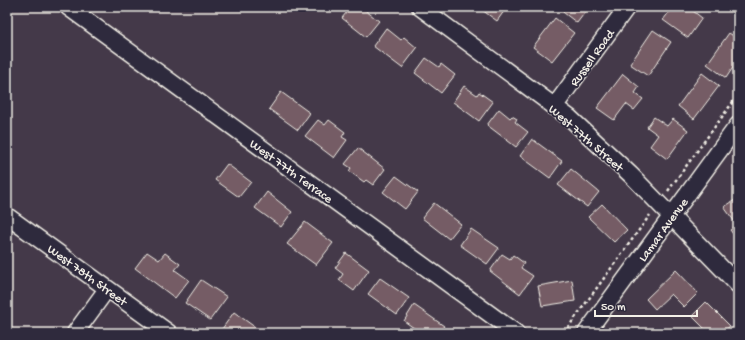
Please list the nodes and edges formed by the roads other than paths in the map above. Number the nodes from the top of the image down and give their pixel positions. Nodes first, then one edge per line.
1 (68, 7) edge
2 (627, 7) edge
3 (429, 10) edge
4 (554, 107) junction
5 (738, 125) edge
6 (7, 216) edge
7 (671, 216) junction
8 (738, 285) edge
9 (107, 288) junction
10 (75, 333) edge
11 (169, 333) edge
12 (516, 333) edge
13 (586, 333) edge

1 - 12 street, West 77th Terrace
2 - 4 street, Russell Road
3 - 4 street, West 77th Street
4 - 7 street, West 77th Street
5 - 7 street, Lamar Avenue
6 - 9 street, West 78th Street
7 - 8 street, West 77th Street
7 - 13 street, Lamar Avenue
9 - 10 street
9 - 11 street, West 78th Street

